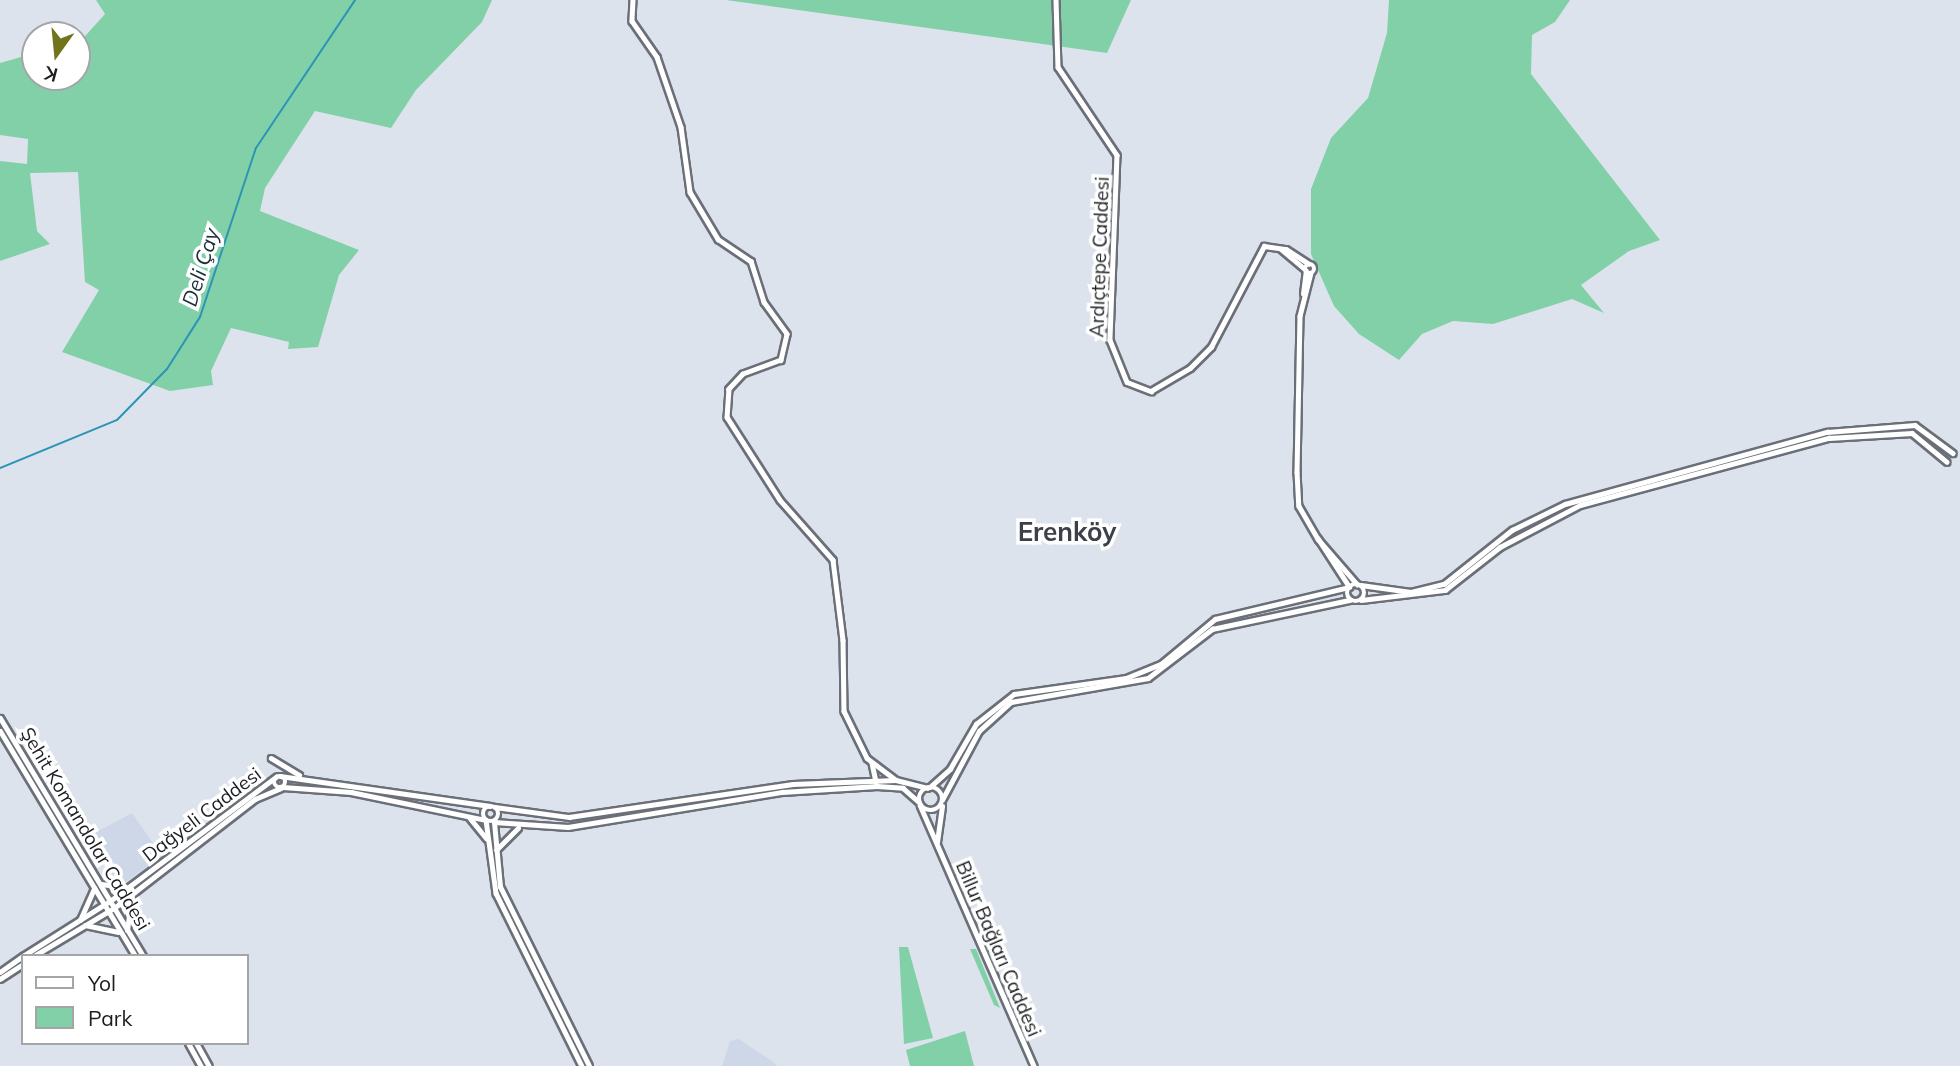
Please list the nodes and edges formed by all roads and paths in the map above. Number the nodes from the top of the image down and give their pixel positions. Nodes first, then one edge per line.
1 (633, 0) edge
2 (1056, 0) edge
3 (1953, 453) dead end
4 (1947, 462) dead end
5 (1318, 539) junction
6 (1359, 585) junction
7 (1349, 587) junction
8 (1350, 600) junction
9 (1362, 600) junction
10 (0, 718) edge
11 (0, 732) edge
12 (271, 758) dead end
13 (871, 762) junction
14 (300, 775) junction
15 (278, 776) junction
16 (895, 780) junction
17 (876, 783) junction
18 (282, 788) junction
19 (928, 788) junction
20 (942, 801) junction
21 (920, 803) junction
22 (492, 806) junction
23 (459, 813) junction
24 (486, 820) junction
25 (494, 822) junction
26 (519, 827) junction
27 (489, 843) junction
28 (936, 843) junction
29 (494, 855) junction
30 (99, 883) junction
31 (94, 888) junction
32 (128, 888) junction
33 (132, 894) junction
34 (107, 903) junction
35 (114, 908) junction
36 (108, 912) junction
37 (82, 922) junction
38 (124, 931) junction
39 (26, 954) edge
40 (37, 954) edge
41 (134, 954) edge
42 (141, 954) edge
43 (21, 957) edge
44 (21, 965) edge
45 (0, 972) edge
46 (0, 979) edge
47 (189, 1045) edge
48 (197, 1045) edge
49 (201, 1066) edge
50 (209, 1066) edge
51 (582, 1066) edge
52 (589, 1066) edge
53 (1034, 1066) edge

1 - 13 street
2 - 5 street, Ardıçtepe Caddesi
3 - 6 street
4 - 9 street
5 - 6 street
5 - 7 street
6 - 7 street
6 - 9 street
7 - 8 street
7 - 19 street
8 - 9 street
8 - 20 street
10 - 30 main road, Şehit Komandolar Caddesi
11 - 31 main road, Şehit Komandolar Caddesi
12 - 14 street
13 - 16 street
13 - 17 street
14 - 15 street
14 - 22 street
15 - 18 street
15 - 18 street
15 - 32 street, Dağyeli Caddesi
16 - 17 street
16 - 19 street
17 - 21 street
17 - 22 street
17 - 26 street
18 - 23 street
18 - 33 street, Dağyeli Caddesi
19 - 20 street
19 - 21 street
20 - 21 street
20 - 28 street
21 - 28 street, Billur Bağları Caddesi
22 - 24 street
22 - 25 street
23 - 24 street
23 - 27 street
24 - 25 street
24 - 27 street
25 - 26 street
25 - 29 street
26 - 29 street
27 - 51 street
28 - 53 street, Billur Bağları Caddesi
29 - 52 street
30 - 32 main road
30 - 34 main road, Şehit Komandolar Caddesi
31 - 34 main road, Şehit Komandolar Caddesi
31 - 37 main road
32 - 34 street, Dağyeli Caddesi
33 - 35 street, Dağyeli Caddesi
33 - 38 main road
34 - 35 main road, Şehit Komandolar Caddesi
34 - 36 main road, Şehit Komandolar Caddesi
34 - 37 street, Dağyeli Caddesi
35 - 36 street, Dağyeli Caddesi
35 - 38 main road, Şehit Komandolar Caddesi
36 - 37 street, Dağyeli Caddesi
36 - 38 main road, Şehit Komandolar Caddesi
37 - 38 main road
37 - 39 street
37 - 40 street
38 - 41 main road, Şehit Komandolar Caddesi
38 - 42 main road, Şehit Komandolar Caddesi
43 - 45 street
44 - 46 street
47 - 49 main road
48 - 50 main road

